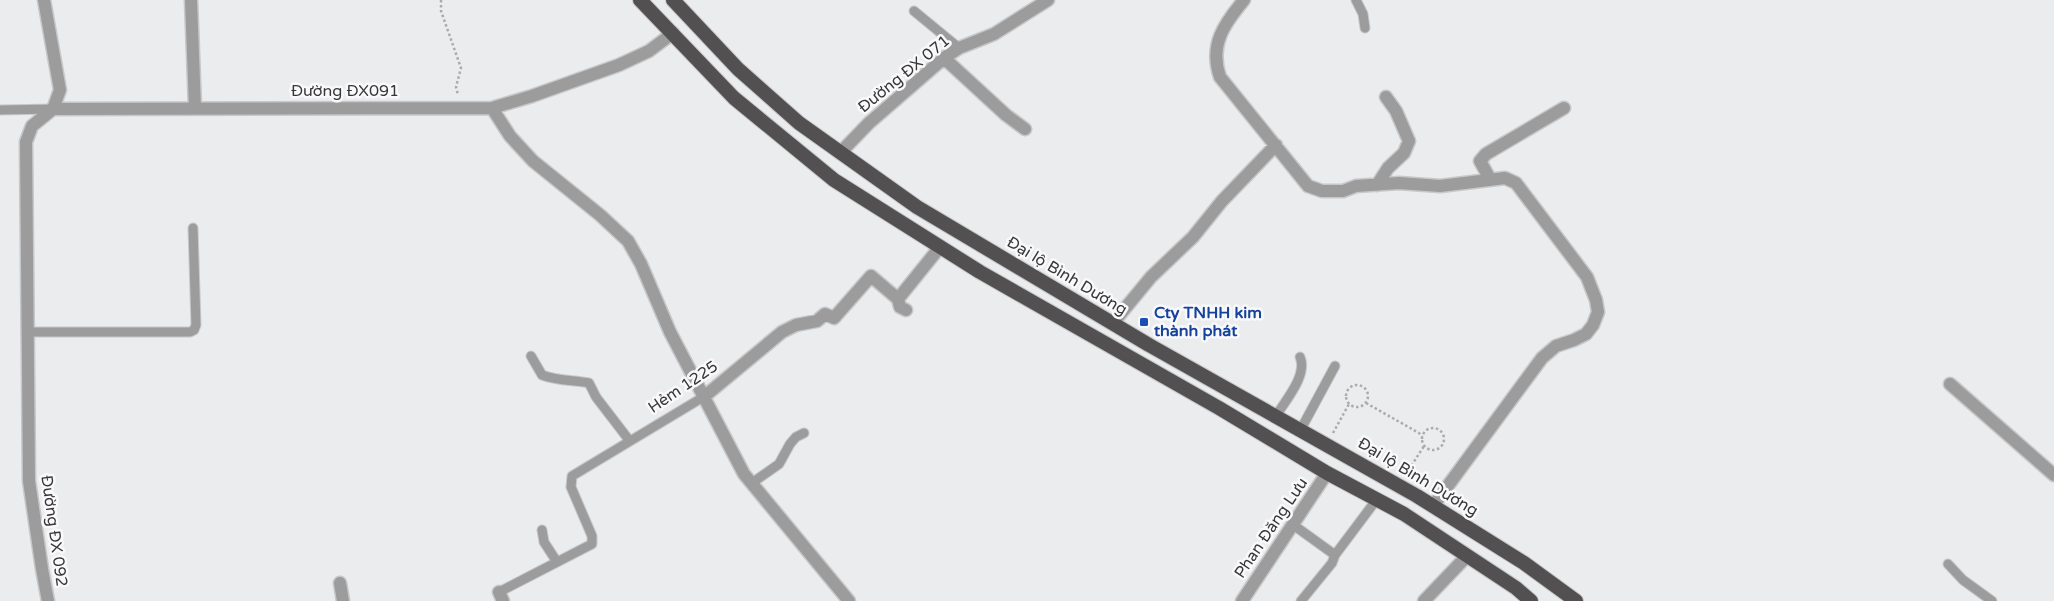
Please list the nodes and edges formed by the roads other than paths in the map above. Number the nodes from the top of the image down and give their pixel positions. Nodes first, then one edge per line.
1 (44, 0) edge
2 (191, 0) edge
3 (640, 0) edge
4 (673, 0) edge
5 (1048, 0) edge
6 (1244, 0) edge
7 (1356, 0) edge
8 (914, 11) dead end
9 (1365, 28) dead end
10 (673, 33) junction
11 (959, 48) junction
12 (944, 58) junction
13 (1386, 97) dead end
14 (194, 108) junction
15 (492, 108) junction
16 (1564, 108) dead end
17 (53, 109) junction
18 (0, 110) edge
19 (1026, 129) dead end
20 (1276, 145) junction
21 (840, 153) junction
22 (1490, 179) junction
23 (1377, 185) junction
24 (193, 228) dead end
25 (940, 247) junction
26 (898, 300) junction
27 (906, 310) dead end
28 (1113, 323) junction
29 (28, 332) junction
30 (530, 356) dead end
31 (1300, 357) dead end
32 (1336, 366) dead end
33 (1950, 384) dead end
34 (704, 396) junction
35 (1276, 416) junction
36 (1301, 429) junction
37 (804, 433) dead end
38 (629, 440) junction
39 (1327, 473) junction
40 (2054, 475) edge
41 (752, 482) junction
42 (1377, 499) junction
43 (1433, 506) junction
44 (1292, 524) junction
45 (542, 530) dead end
46 (1334, 555) junction
47 (1467, 556) junction
48 (557, 562) junction
49 (1948, 564) dead end
50 (340, 583) dead end
51 (501, 596) edge
52 (48, 601) edge
53 (343, 601) edge
54 (848, 601) edge
55 (1242, 601) edge
56 (1301, 601) edge
57 (1424, 601) edge
58 (1532, 601) edge
59 (1576, 601) edge
60 (1992, 601) edge

1 - 17 street
2 - 14 street
3 - 10 highway
4 - 21 highway, Đại lộ Bình Dương
5 - 11 street, Đường ĐX 071
6 - 20 street
7 - 9 lane
8 - 11 lane
10 - 15 street, Đường ĐX091
10 - 25 highway
11 - 12 street, Đường ĐX 071
12 - 19 street
12 - 21 street, Đường ĐX 071
13 - 23 street
14 - 15 street, Đường ĐX091
14 - 17 street, Đường ĐX091
15 - 34 street
16 - 22 street
17 - 18 lane, Đường ĐX091
17 - 29 street, Đường ĐX 092
20 - 23 street
20 - 28 street
21 - 28 highway, Đại lộ Bình Dương
22 - 23 street
22 - 43 street
24 - 29 lane
25 - 26 street
25 - 39 highway
26 - 27 street
26 - 34 street, Hẻm 1225
28 - 35 highway, Đại lộ Bình Dương
29 - 52 street, Đường ĐX 092
30 - 38 lane
31 - 35 lane
32 - 36 lane
33 - 40 street
34 - 38 lane, Hẻm 1225
34 - 41 street
35 - 36 highway, Đại lộ Bình Dương
36 - 43 highway, Đại lộ Bình Dương
37 - 41 lane
38 - 48 lane, Hẻm 1225
39 - 42 highway
39 - 44 street, Phan Đăng Lưu
41 - 54 street
42 - 46 lane
42 - 47 highway
43 - 59 highway, Đại lộ Bình Dương
44 - 46 lane
44 - 55 street, Phan Đăng Lưu
45 - 48 lane
46 - 56 lane
47 - 57 street
47 - 58 highway
48 - 51 lane, Hẻm 1225
49 - 60 lane
50 - 53 street

